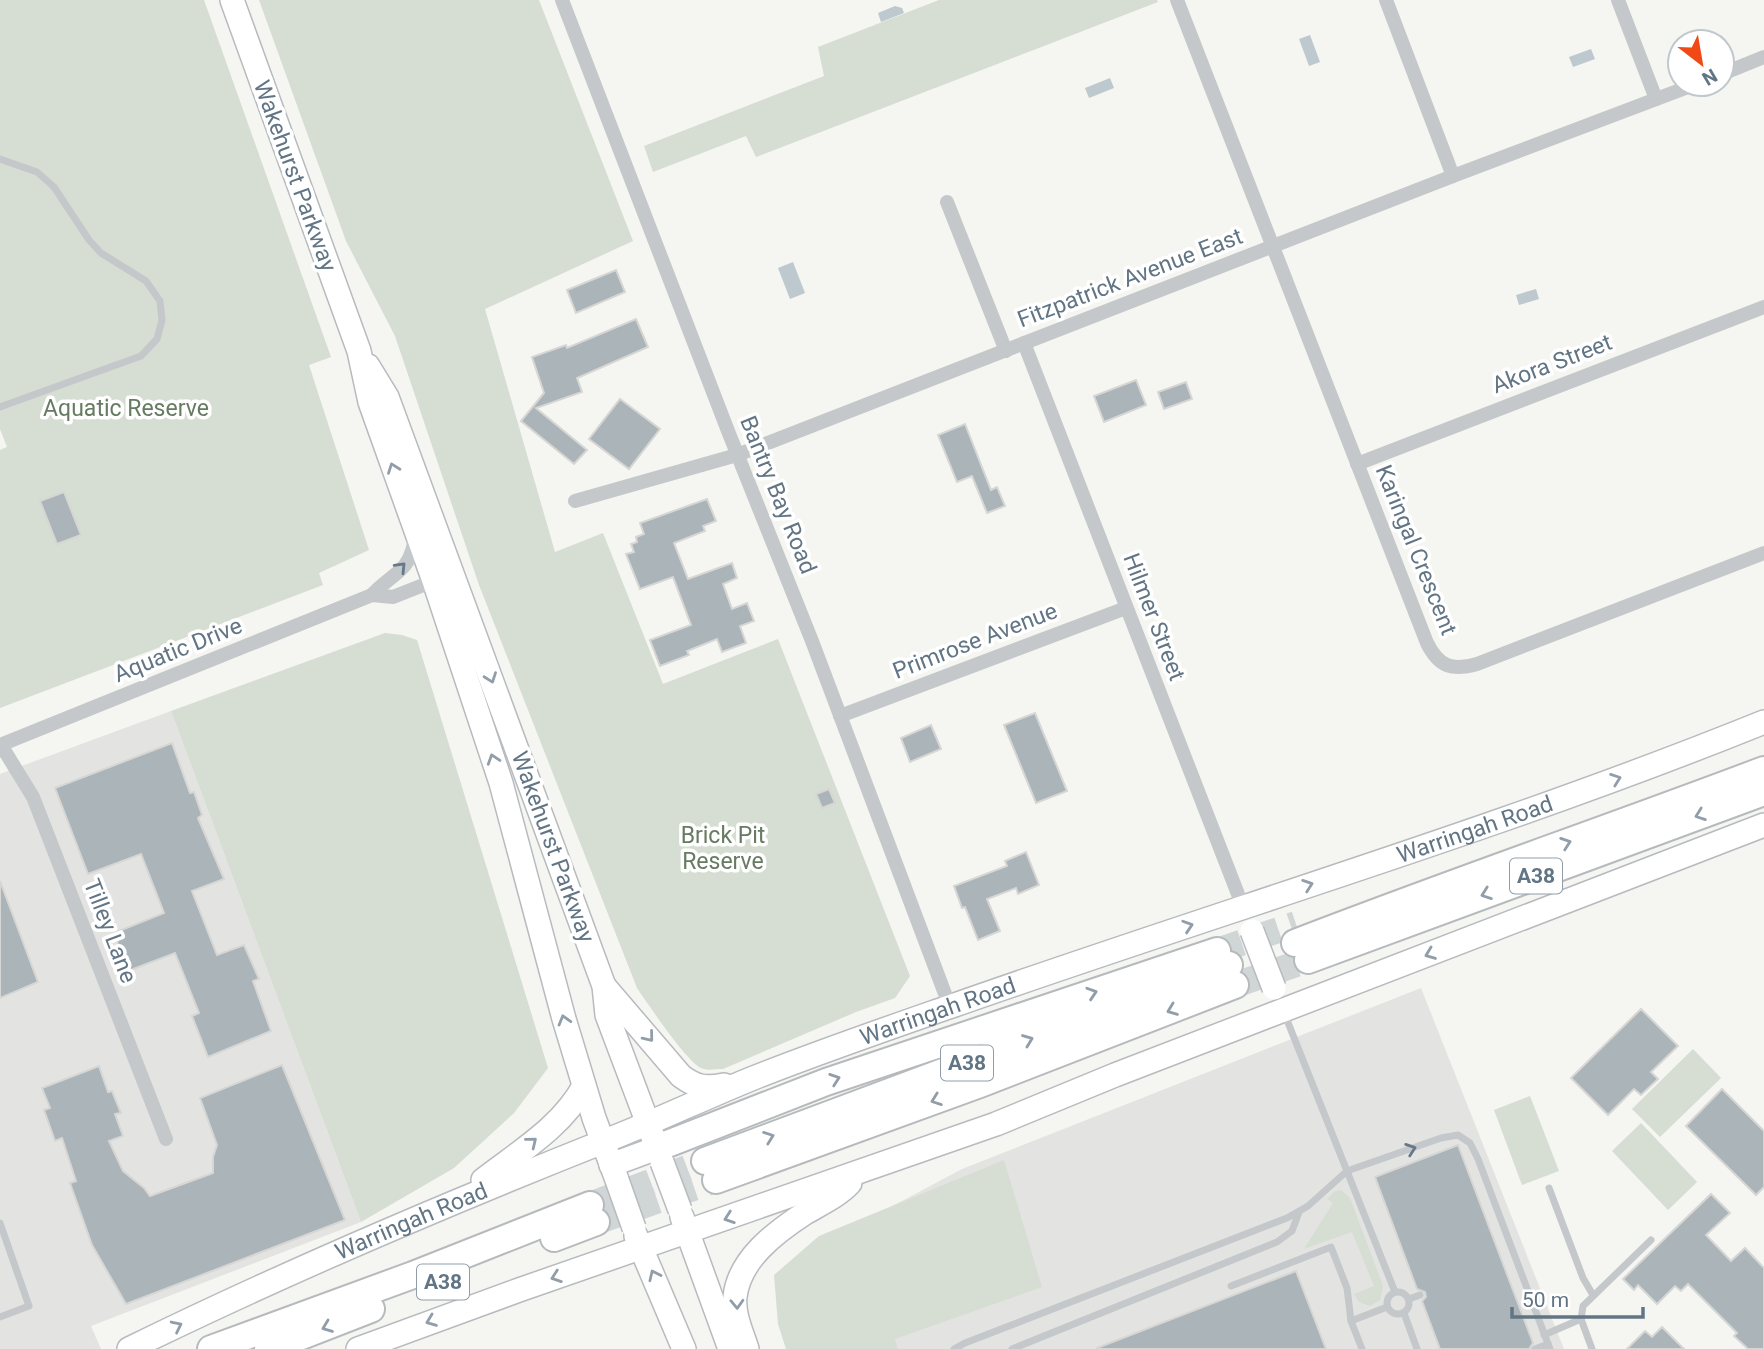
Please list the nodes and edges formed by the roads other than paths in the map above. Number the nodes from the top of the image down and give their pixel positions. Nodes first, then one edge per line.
1 (232, 0) edge
2 (562, 0) edge
3 (1177, 0) edge
4 (1386, 0) edge
5 (1618, 0) edge
6 (1764, 57) edge
7 (1736, 68) edge
8 (1666, 95) edge
9 (1656, 99) junction
10 (0, 159) edge
11 (1453, 176) junction
12 (947, 202) dead end
13 (1273, 247) junction
14 (1764, 307) edge
15 (1024, 343) junction
16 (359, 351) junction
17 (1006, 351) junction
18 (0, 407) edge
19 (737, 455) junction
20 (1357, 464) junction
21 (575, 501) dead end
22 (416, 532) junction
23 (1764, 553) edge
24 (443, 577) junction
25 (372, 595) junction
26 (1126, 608) junction
27 (840, 716) junction
28 (1764, 722) edge
29 (0, 745) edge
30 (1764, 770) edge
31 (1764, 792) edge
32 (1764, 825) edge
33 (1243, 907) junction
34 (604, 986) junction
35 (950, 1007) junction
36 (1283, 1011) junction
37 (751, 1079) junction
38 (584, 1086) junction
39 (166, 1139) dead end
40 (603, 1142) junction
41 (656, 1145) junction
42 (710, 1170) tunnel mouth
43 (863, 1171) junction
44 (1347, 1171) junction
45 (614, 1172) junction
46 (1549, 1188) dead end
47 (458, 1199) junction
48 (1298, 1212) junction
49 (683, 1221) junction
50 (0, 1223) edge
51 (637, 1238) junction
52 (1651, 1240) dead end
53 (1231, 1286) dead end
54 (1395, 1292) junction
55 (1419, 1295) dead end
56 (1593, 1295) junction
57 (1409, 1299) junction
58 (1387, 1307) junction
59 (1404, 1313) junction
60 (0, 1317) edge
61 (1581, 1320) junction
62 (1351, 1321) junction
63 (1544, 1335) junction
64 (1549, 1347) edge
65 (129, 1349) edge
66 (211, 1349) edge
67 (268, 1349) edge
68 (358, 1349) edge
69 (684, 1349) edge
70 (730, 1349) edge
71 (747, 1349) edge
72 (954, 1349) edge
73 (1012, 1349) edge
74 (1362, 1349) edge
75 (1418, 1349) edge
76 (1535, 1349) edge
77 (1592, 1349) edge

1 - 16 main road, Wakehurst Parkway
2 - 19 street, Bantry Bay Road
3 - 13 street, Karingal Crescent
4 - 11 street
5 - 9 street
6 - 7 street
8 - 9 street, Fitzpatrick Avenue East
9 - 11 street, Fitzpatrick Avenue East
10 - 18 lane
11 - 13 street, Fitzpatrick Avenue East
12 - 17 street
13 - 15 street, Fitzpatrick Avenue East
13 - 20 street, Karingal Crescent
14 - 20 street, Akora Street
15 - 17 street, Fitzpatrick Avenue East
15 - 26 street, Hilmer Street
22 -> 16 main road, Wakehurst Parkway
16 - 24 main road, Wakehurst Parkway
17 - 19 street, Fitzpatrick Avenue East
19 - 21 street, Fitzpatrick Avenue East
19 - 27 street, Bantry Bay Road
20 - 23 street, Karingal Crescent
22 - 24 main road, Wakehurst Parkway
25 -> 22 street, Aquatic Drive
24 - 25 street, Aquatic Drive
24 -> 34 main road, Wakehurst Parkway
38 -> 24 main road, Wakehurst Parkway
25 - 29 street, Aquatic Drive
26 - 27 street, Primrose Avenue
26 - 33 street, Hilmer Street
27 - 35 street, Bantry Bay Road
33 -> 28 main road, Warringah Road / A38
29 - 39 street, Tilley Lane
31 -> 30 highway, Warringah Road / A38
32 -> 36 main road, A38
35 -> 33 main road, Warringah Road / A38
33 - 36 main road, bridge
34 -> 37 main road
34 - 41 main road, Wakehurst Parkway
35 - 37 main road, Warringah Road / A38
36 - 43 main road, A38
36 - 44 lane
37 - 41 main road, Warringah Road / A38
38 - 40 main road, Wakehurst Parkway
47 -> 38 main road
40 - 41 main road, Warringah Road / A38
40 - 45 main road, Wakehurst Parkway
40 - 47 main road, Warringah Road / A38
41 -> 42 highway, A38
41 - 45 main road, Warringah Road
41 - 49 main road, Wakehurst Parkway, bridge
43 -> 49 main road, A38
43 -> 71 main road
44 - 48 lane
44 - 54 lane
44 -> 63 lane
45 - 51 main road, Wakehurst Parkway, bridge
46 - 56 lane
65 -> 47 main road, Warringah Road / A38
48 - 72 lane
48 - 73 lane
49 - 51 main road, A38
49 - 70 main road, Wakehurst Parkway
50 - 60 lane
51 -> 68 main road, A38
69 -> 51 main road, Wakehurst Parkway
52 - 56 lane
53 - 62 lane
54 - 57 lane
54 - 58 lane
55 - 57 lane
56 - 61 lane
57 - 59 lane
58 - 59 lane
58 - 62 lane
59 - 75 lane
61 - 63 lane
61 - 77 lane
62 - 74 lane
63 - 64 lane
64 - 76 lane
66 -> 67 highway, Warringah Road / A38

